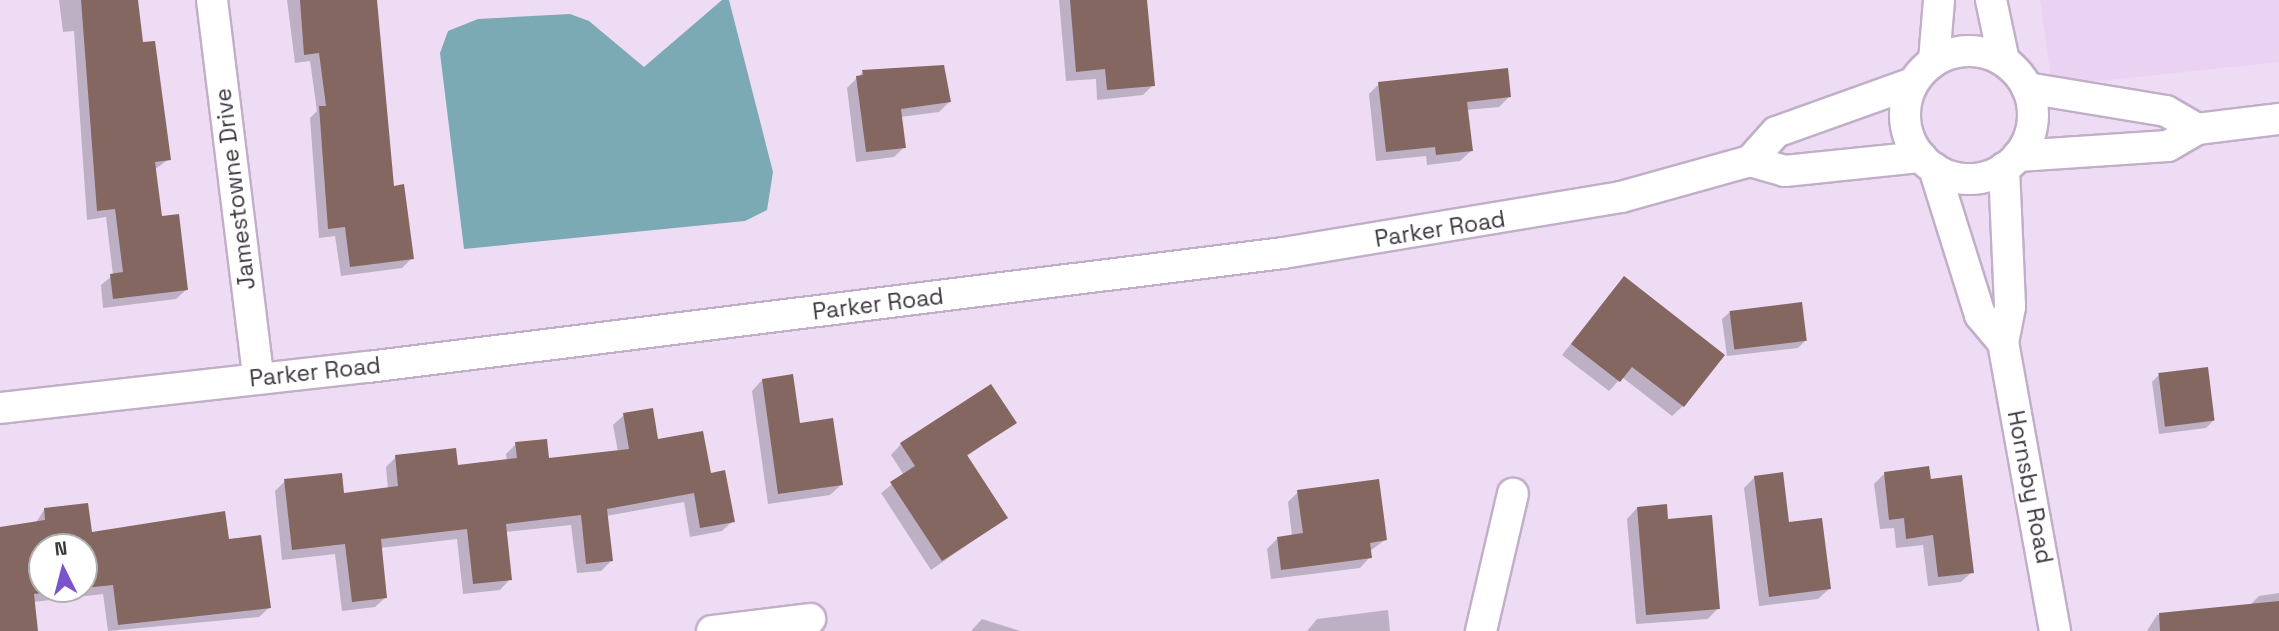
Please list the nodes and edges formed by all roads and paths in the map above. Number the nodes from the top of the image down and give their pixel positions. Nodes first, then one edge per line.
1 (212, 0) edge
2 (1939, 0) edge
3 (1991, 0) edge
4 (1934, 61) junction
5 (2004, 61) junction
6 (1913, 83) junction
7 (2027, 88) junction
8 (2279, 119) edge
9 (2197, 128) junction
10 (1750, 161) junction
11 (2011, 162) junction
12 (1928, 163) junction
13 (2003, 342) junction
14 (258, 377) junction
15 (0, 408) edge
16 (1513, 494) dead end
17 (810, 619) dead end
18 (712, 631) edge
19 (1481, 631) edge
20 (2055, 631) edge

1 - 14 street, Jamestowne Drive
2 - 4 street
3 - 5 street
4 - 5 street
4 - 6 street
5 - 7 street
6 - 10 street
6 - 12 street
7 - 9 street
7 - 11 street
8 - 9 street
9 - 11 street
10 - 12 street
10 - 14 street, Parker Road
11 - 12 street
11 - 13 street, Hornsby Road
12 - 13 street
13 - 20 street, Hornsby Road
14 - 15 street, Parker Road
16 - 19 street
17 - 18 street

